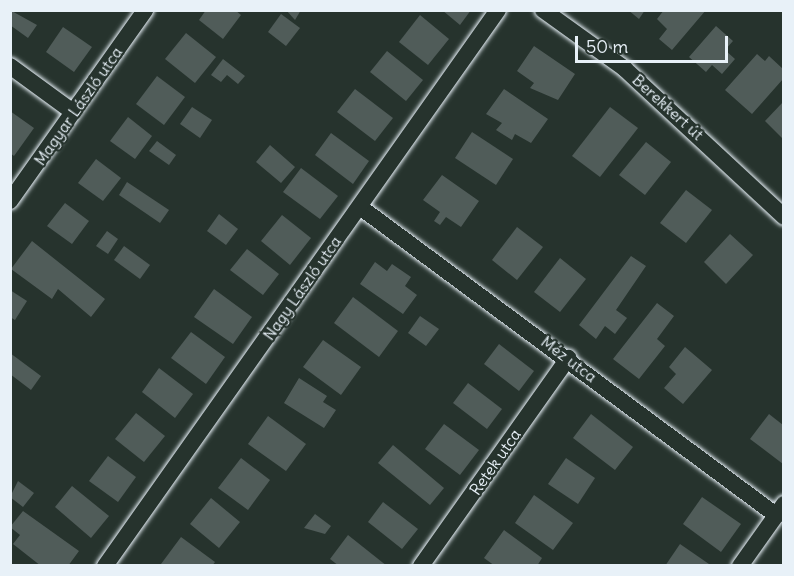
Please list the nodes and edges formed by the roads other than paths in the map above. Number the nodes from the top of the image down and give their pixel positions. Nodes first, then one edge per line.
1 (145, 10) edge
2 (498, 10) edge
3 (543, 10) edge
4 (10, 66) edge
5 (73, 112) junction
6 (10, 201) edge
7 (360, 207) junction
8 (783, 216) edge
9 (568, 358) junction
10 (780, 509) edge
11 (105, 566) edge
12 (421, 566) edge
13 (740, 566) edge

1 - 5 street, Magyar László utca
2 - 7 street, Nagy László utca
3 - 8 street, Berekkert út
4 - 5 street
5 - 6 street, Magyar László utca
7 - 9 street, Méz utca
7 - 11 street, Nagy László utca
9 - 10 street, Méz utca
9 - 12 street, Retek utca
10 - 13 street

